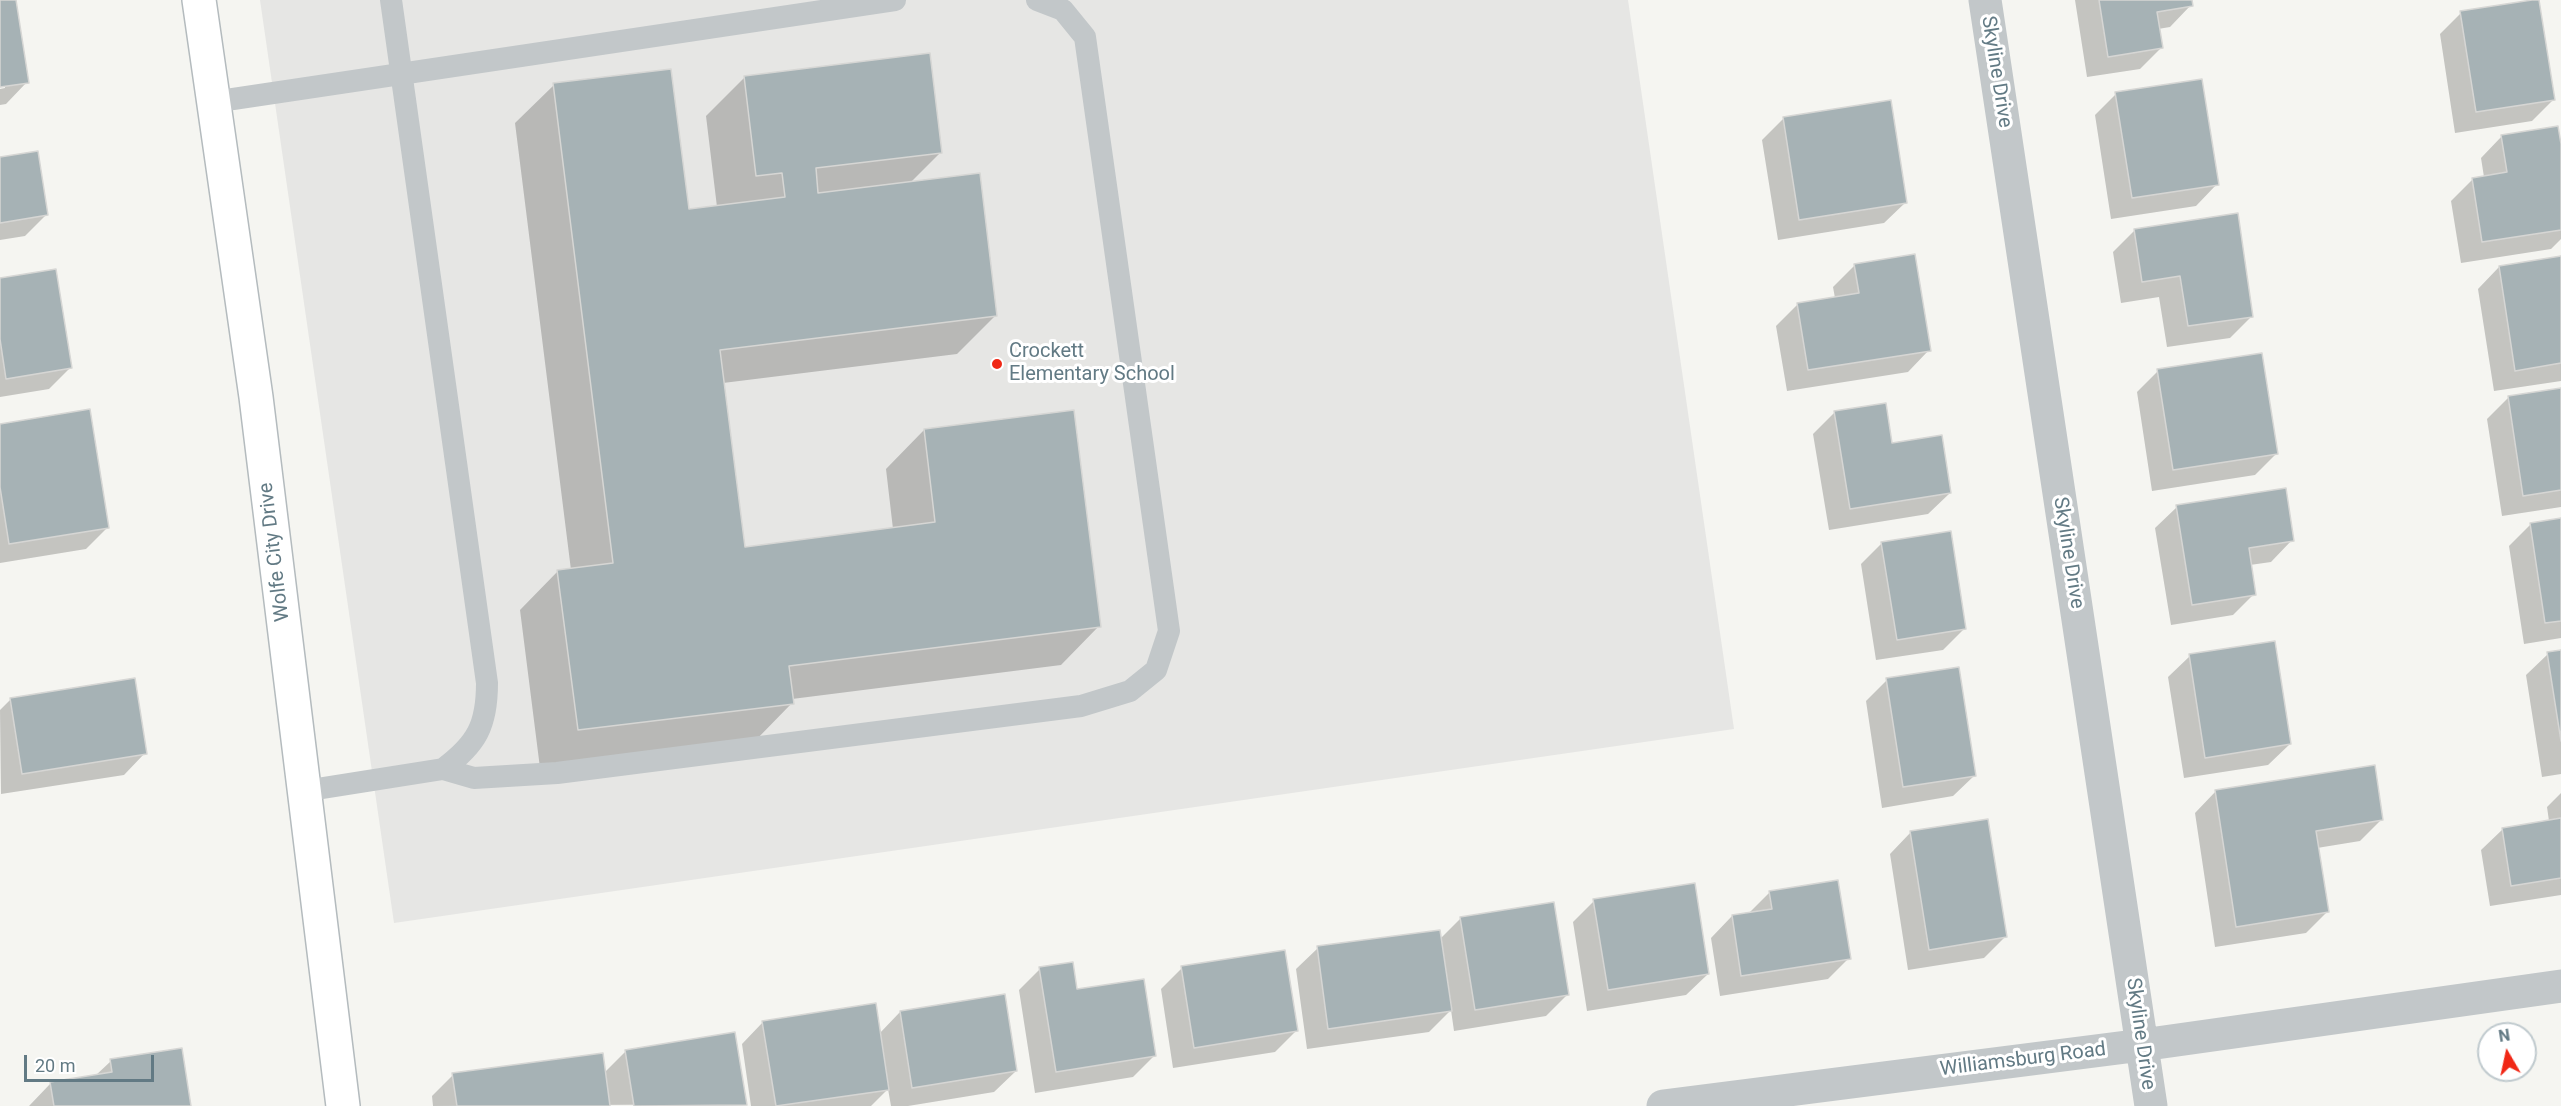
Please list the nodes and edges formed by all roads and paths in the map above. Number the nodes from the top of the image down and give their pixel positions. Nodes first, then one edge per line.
1 (199, 0) edge
2 (391, 0) edge
3 (893, 0) edge
4 (1037, 0) edge
5 (1985, 0) edge
6 (400, 75) junction
7 (213, 102) junction
8 (443, 769) junction
9 (304, 791) junction
10 (2561, 986) edge
11 (2142, 1045) junction
12 (343, 1106) edge
13 (1663, 1106) edge
14 (2151, 1106) edge

1 - 7 main road, Wolfe City Drive
2 - 6 lane
3 - 6 lane
4 - 8 lane
5 - 11 street, Skyline Drive
6 - 7 lane
6 - 8 lane
7 - 9 main road, Wolfe City Drive
8 - 9 lane
9 - 12 main road, Wolfe City Drive
10 - 11 street, Williamsburg Road
11 - 13 street, Williamsburg Road
11 - 14 street, Skyline Drive

